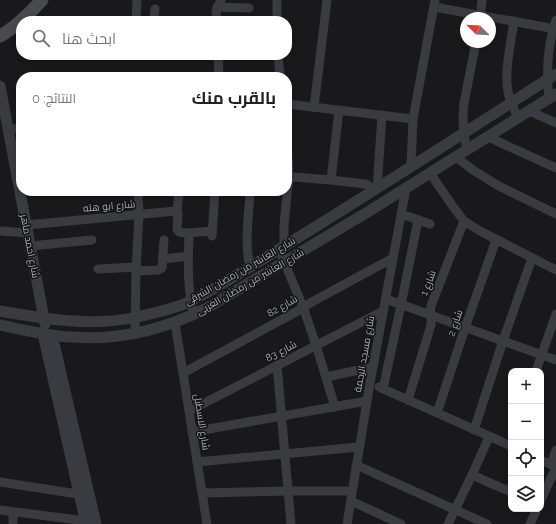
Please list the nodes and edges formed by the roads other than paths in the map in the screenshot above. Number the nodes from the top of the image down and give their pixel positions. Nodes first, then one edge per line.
1 (42, 0) edge
2 (137, 0) edge
3 (277, 0) edge
4 (327, 0) edge
5 (482, 0) edge
6 (435, 3) edge
7 (219, 4) edge
8 (249, 8) dead end
9 (155, 9) dead end
10 (466, 12) edge
11 (480, 12) edge
12 (26, 16) edge
13 (136, 16) edge
14 (154, 16) edge
15 (216, 16) edge
16 (277, 16) edge
17 (496, 18) edge
18 (514, 21) junction
19 (16, 25) edge
20 (555, 26) edge
21 (0, 36) edge
22 (475, 48) edge
23 (218, 60) edge
24 (278, 60) edge
25 (219, 72) edge
26 (280, 72) edge
27 (551, 76) edge
28 (0, 86) edge
29 (552, 97) edge
30 (511, 102) junction
31 (292, 104) edge
32 (314, 107) junction
33 (339, 110) junction
34 (529, 111) junction
35 (382, 115) junction
36 (518, 118) junction
37 (413, 119) junction
38 (556, 122) edge
39 (16, 129) edge
40 (8, 130) junction
41 (463, 133) junction
42 (488, 136) junction
43 (467, 150) junction
44 (428, 155) junction
45 (456, 157) junction
46 (412, 166) junction
47 (556, 168) edge
48 (433, 171) junction
49 (16, 172) edge
50 (292, 178) edge
51 (331, 180) junction
52 (406, 188) junction
53 (375, 190) junction
54 (21, 196) edge
55 (138, 196) edge
56 (179, 196) edge
57 (215, 196) edge
58 (250, 196) edge
59 (287, 196) edge
60 (363, 197) junction
61 (371, 210) junction
62 (177, 212) junction
63 (139, 214) junction
64 (401, 214) junction
65 (556, 214) edge
66 (418, 220) junction
67 (464, 221) junction
68 (430, 224) dead end
69 (27, 229) junction
70 (0, 231) edge
71 (188, 233) junction
72 (92, 240) dead end
73 (164, 240) dead end
74 (496, 240) junction
75 (30, 246) junction
76 (281, 248) junction
77 (188, 256) junction
78 (393, 258) junction
79 (532, 258) junction
80 (163, 259) junction
81 (285, 262) junction
82 (250, 267) junction
83 (98, 269) dead end
84 (136, 269) junction
85 (556, 270) edge
86 (386, 299) junction
87 (190, 301) junction
88 (401, 305) junction
89 (303, 307) junction
90 (0, 311) edge
91 (383, 311) junction
92 (556, 314) edge
93 (194, 315) junction
94 (430, 315) junction
95 (135, 317) junction
96 (44, 319) junction
97 (175, 323) junction
98 (0, 325) edge
99 (465, 328) junction
100 (47, 334) junction
101 (135, 334) junction
102 (503, 341) junction
103 (316, 345) junction
104 (542, 355) junction
105 (556, 360) edge
106 (277, 365) junction
107 (373, 367) junction
108 (537, 368) edge
109 (183, 373) junction
110 (326, 377) junction
111 (370, 383) junction
112 (383, 389) junction
113 (408, 400) junction
114 (367, 401) junction
115 (335, 407) junction
116 (189, 411) junction
117 (438, 413) junction
118 (282, 416) junction
119 (474, 430) junction
120 (192, 432) junction
121 (489, 437) junction
122 (508, 445) edge
123 (359, 447) junction
124 (556, 450) edge
125 (284, 454) junction
126 (544, 461) edge
127 (197, 462) junction
128 (356, 465) junction
129 (554, 466) edge
130 (472, 475) junction
131 (0, 482) edge
132 (288, 491) junction
133 (352, 491) junction
134 (508, 491) edge
135 (544, 492) edge
136 (202, 493) junction
137 (84, 495) junction
138 (351, 501) junction
139 (0, 510) edge
140 (455, 510) junction
141 (13, 512) junction
142 (536, 512) edge
143 (89, 523) edge
144 (13, 524) edge
145 (207, 524) edge
146 (291, 524) edge
147 (347, 524) edge
148 (401, 524) edge
149 (448, 524) edge
150 (487, 524) edge
151 (530, 524) edge

1 - 12 main road
2 - 13 street
3 - 16 street
4 - 32 street
5 - 11 street
6 - 10 street
6 - 37 street
7 - 8 street
7 - 15 street
9 - 14 street
17 - 18 street
18 - 20 street
18 - 30 street
19 - 21 main road
20 - 27 street
22 - 41 street
23 - 25 street
24 - 26 street
27 - 29 street
27 - 30 street, شارع العاشر من رمضان الشرقى
28 - 40 street, شارع احمد ماهر
29 - 34 street, شارع العاشر من رمضان الغربى
30 - 36 street
30 - 41 street, شارع العاشر من رمضان الشرقى
31 - 32 street
32 - 33 street
33 - 35 street
33 - 51 street
34 - 36 street, شارع العاشر من رمضان الغربى
34 - 38 street
35 - 37 street
35 - 53 street
36 - 42 street, شارع العاشر من رمضان الغربى
37 - 46 street
39 - 40 street
40 - 49 street, شارع احمد ماهر
41 - 43 street
41 - 44 street, شارع العاشر من رمضان الشرقى
42 - 43 street, شارع العاشر من رمضان الغربى
42 - 47 street
43 - 45 street, شارع العاشر من رمضان الغربى
44 - 46 street, شارع العاشر من رمضان الشرقى
44 - 48 street
45 - 48 street, شارع العاشر من رمضان الغربى
45 - 65 street
46 - 53 street, شارع العاشر من رمضان الشرقى
48 - 52 street, شارع العاشر من رمضان الغربى
48 - 67 street
50 - 51 street
51 - 53 street
52 - 61 street, شارع العاشر من رمضان الغربى
52 - 64 street, شارع مسجد الرحمة
53 - 60 street, شارع العاشر من رمضان الشرقى
54 - 69 street, شارع احمد ماهر
55 - 63 street
56 - 62 street
57 - 71 street
58 - 82 street
59 - 76 street
60 - 61 street
60 - 76 street, شارع العاشر من رمضان الشرقى
61 - 81 street, شارع العاشر من رمضان الغربى
62 - 63 street, شارع ابو هله
62 - 71 street
63 - 69 street, شارع ابو هله
63 - 84 street
64 - 66 street
64 - 78 street, شارع مسجد الرحمة
66 - 68 street
66 - 88 street
67 - 74 street
67 - 94 street, شارع 1
69 - 70 street, شارع ابو هله
69 - 75 street, شارع احمد ماهر
71 - 77 street
72 - 75 street
73 - 80 street
74 - 79 street
74 - 99 street, شارع 2
75 - 96 street, شارع احمد ماهر
76 - 81 street
76 - 82 street, شارع العاشر من رمضان الشرقى
77 - 80 street
77 - 87 street
78 - 86 street, شارع مسجد الرحمة
78 - 89 street, شارع 82
79 - 85 street
79 - 102 street
80 - 84 street
81 - 89 street
81 - 93 street, شارع العاشر من رمضان الغربى
82 - 87 street, شارع العاشر من رمضان الشرقى
83 - 84 street
84 - 95 street
86 - 88 street
86 - 91 street, شارع مسجد الرحمة
87 - 93 street
87 - 95 street, شارع العاشر من رمضان الشرقى
88 - 94 street
88 - 112 street
89 - 103 street
89 - 109 street, شارع 82
90 - 96 street, شارع العاشر من رمضان الشرقى
91 - 103 street, شارع 83
91 - 107 street, شارع مسجد الرحمة
92 - 104 street
93 - 97 street, شارع العاشر من رمضان الغربى
94 - 99 street
94 - 113 street, شارع 1
95 - 96 street, شارع العاشر من رمضان الشرقى
95 - 101 street
96 - 100 street, شارع احمد ماهر
97 - 101 street, شارع العاشر من رمضان الغربى
97 - 109 street, شارع الاسطبل
98 - 100 street, شارع العاشر من رمضان الغربى
99 - 102 street
99 - 117 street, شارع 2
100 - 101 street, شارع العاشر من رمضان الغربى
100 - 137 street, شارع احمد ماهر
102 - 104 street
102 - 119 street
103 - 106 street, شارع 83
103 - 110 street
104 - 105 street
104 - 108 street
106 - 116 street, شارع 83
106 - 118 street
107 - 110 street
107 - 111 street, شارع مسجد الرحمة
109 - 116 street, شارع الاسطبل
110 - 115 street
111 - 112 street
111 - 114 street, شارع مسجد الرحمة
112 - 113 street
113 - 117 street
114 - 115 street
114 - 123 street, شارع مسجد الرحمة
115 - 118 street
116 - 120 street, شارع الاسطبل
117 - 119 street
118 - 120 street
118 - 125 street
119 - 121 street
120 - 127 street, شارع الاسطبل
121 - 122 street
121 - 130 street
123 - 125 street
123 - 128 street, شارع مسجد الرحمة
124 - 129 street
125 - 127 street
125 - 132 street
126 - 129 street
127 - 136 street, شارع الاسطبل
128 - 133 street, شارع مسجد الرحمة
128 - 140 street
129 - 135 street
130 - 134 street
130 - 140 street
131 - 137 street
132 - 133 street
132 - 136 street
132 - 146 street
133 - 138 street, شارع مسجد الرحمة
136 - 145 street, شارع الاسطبل
137 - 143 street, شارع احمد ماهر
138 - 147 street, شارع مسجد الرحمة
138 - 148 street
139 - 141 street
140 - 149 street
140 - 150 street
141 - 143 street
141 - 144 street
142 - 151 street

